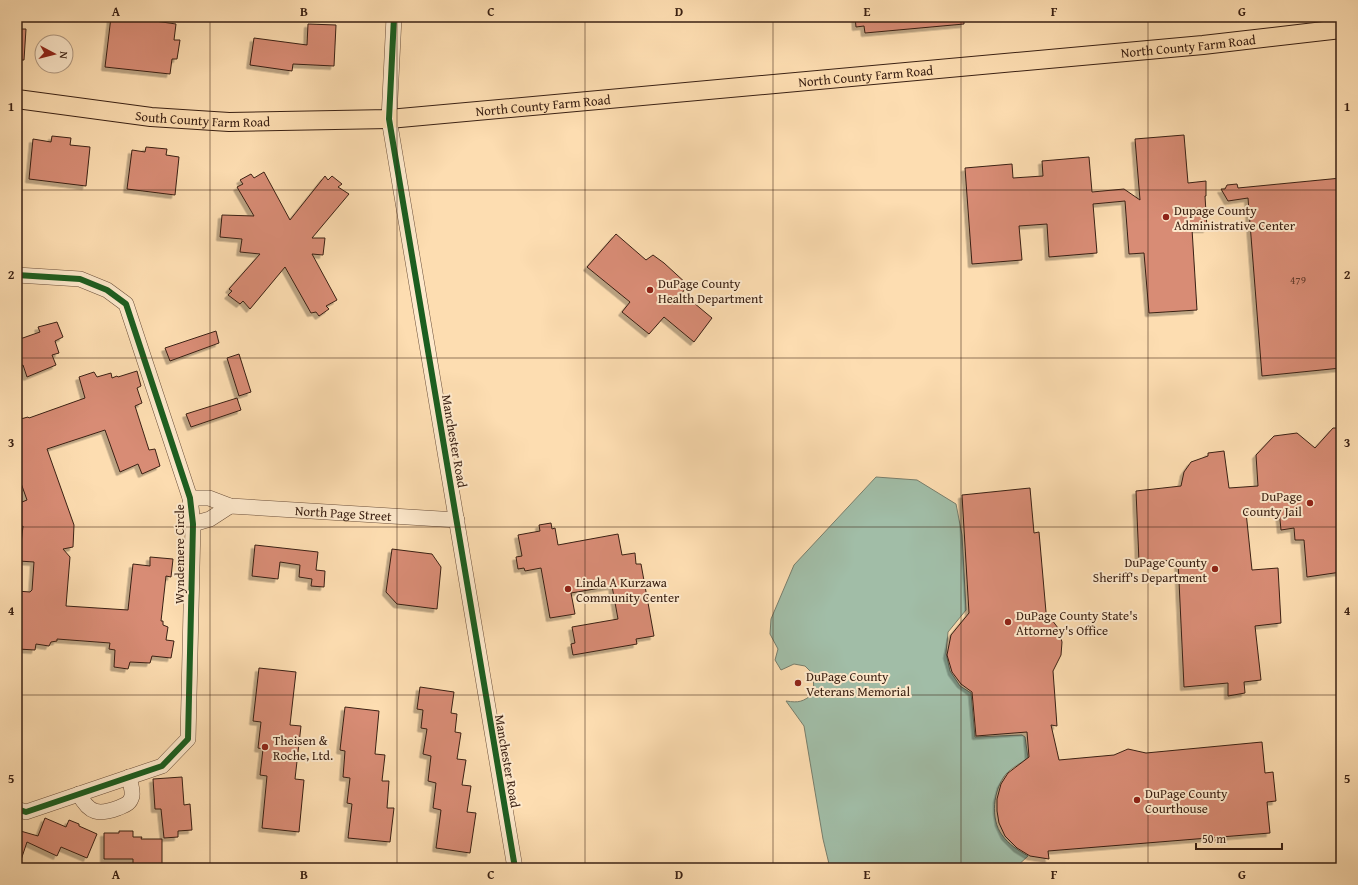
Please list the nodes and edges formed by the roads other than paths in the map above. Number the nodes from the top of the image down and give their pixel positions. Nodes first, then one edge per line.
1 (394, 17) edge
2 (1341, 29) edge
3 (17, 99) edge
4 (389, 119) junction
5 (17, 275) edge
6 (190, 498) junction
7 (230, 506) junction
8 (457, 520) junction
9 (193, 524) junction
10 (129, 777) junction
11 (79, 794) junction
12 (17, 809) edge
13 (516, 868) edge

1 - 4 street, Manchester Road
2 - 4 main road, North County Farm Road
3 - 4 main road, South County Farm Road
4 - 8 street, Manchester Road
5 - 6 street, Wyndemere Circle
6 - 7 street, North Page Street
6 - 9 street, Wyndemere Circle
7 - 8 street, North Page Street
7 - 9 street
8 - 13 street, Manchester Road
9 - 10 street, Wyndemere Circle
10 - 11 street, Wyndemere Circle
10 - 11 street
11 - 12 street, Wyndemere Circle

